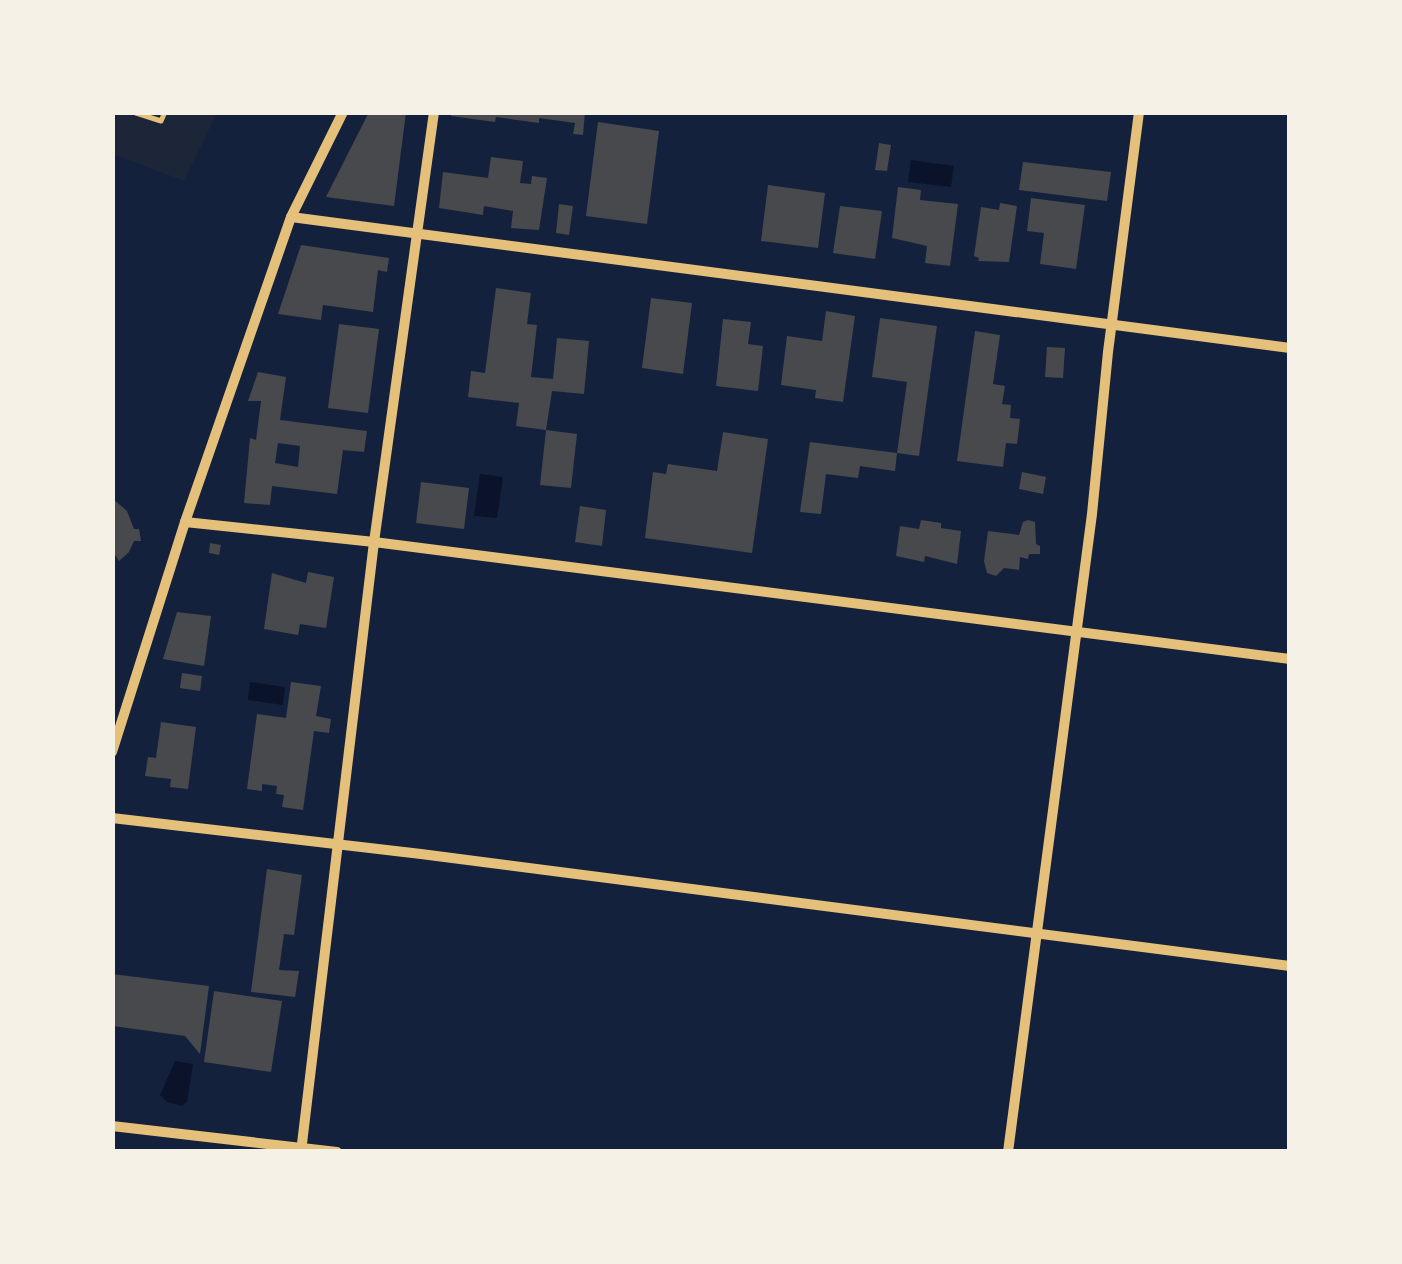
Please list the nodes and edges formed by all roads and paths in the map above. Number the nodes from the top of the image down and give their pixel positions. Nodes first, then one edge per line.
1 (134, 112) edge
2 (164, 112) edge
3 (344, 112) edge
4 (434, 112) edge
5 (1140, 112) edge
6 (291, 217) junction
7 (416, 235) junction
8 (1111, 325) junction
9 (1290, 348) edge
10 (185, 522) junction
11 (374, 542) junction
12 (1075, 633) junction
13 (1290, 659) edge
14 (112, 752) edge
15 (112, 818) edge
16 (336, 844) junction
17 (1037, 933) junction
18 (1290, 966) edge
19 (112, 1126) edge
20 (302, 1149) edge
21 (338, 1152) edge
22 (1008, 1152) edge

1 - 2 path
3 - 6 street
4 - 7 street
5 - 8 street
6 - 7 street
6 - 10 street
7 - 8 street
7 - 11 street
8 - 9 street
8 - 12 street
10 - 11 street
10 - 14 street
11 - 12 street
11 - 16 street
12 - 13 street
12 - 17 street
15 - 16 street
16 - 17 street
16 - 20 street
17 - 18 street
17 - 22 street
19 - 20 street
20 - 21 street

